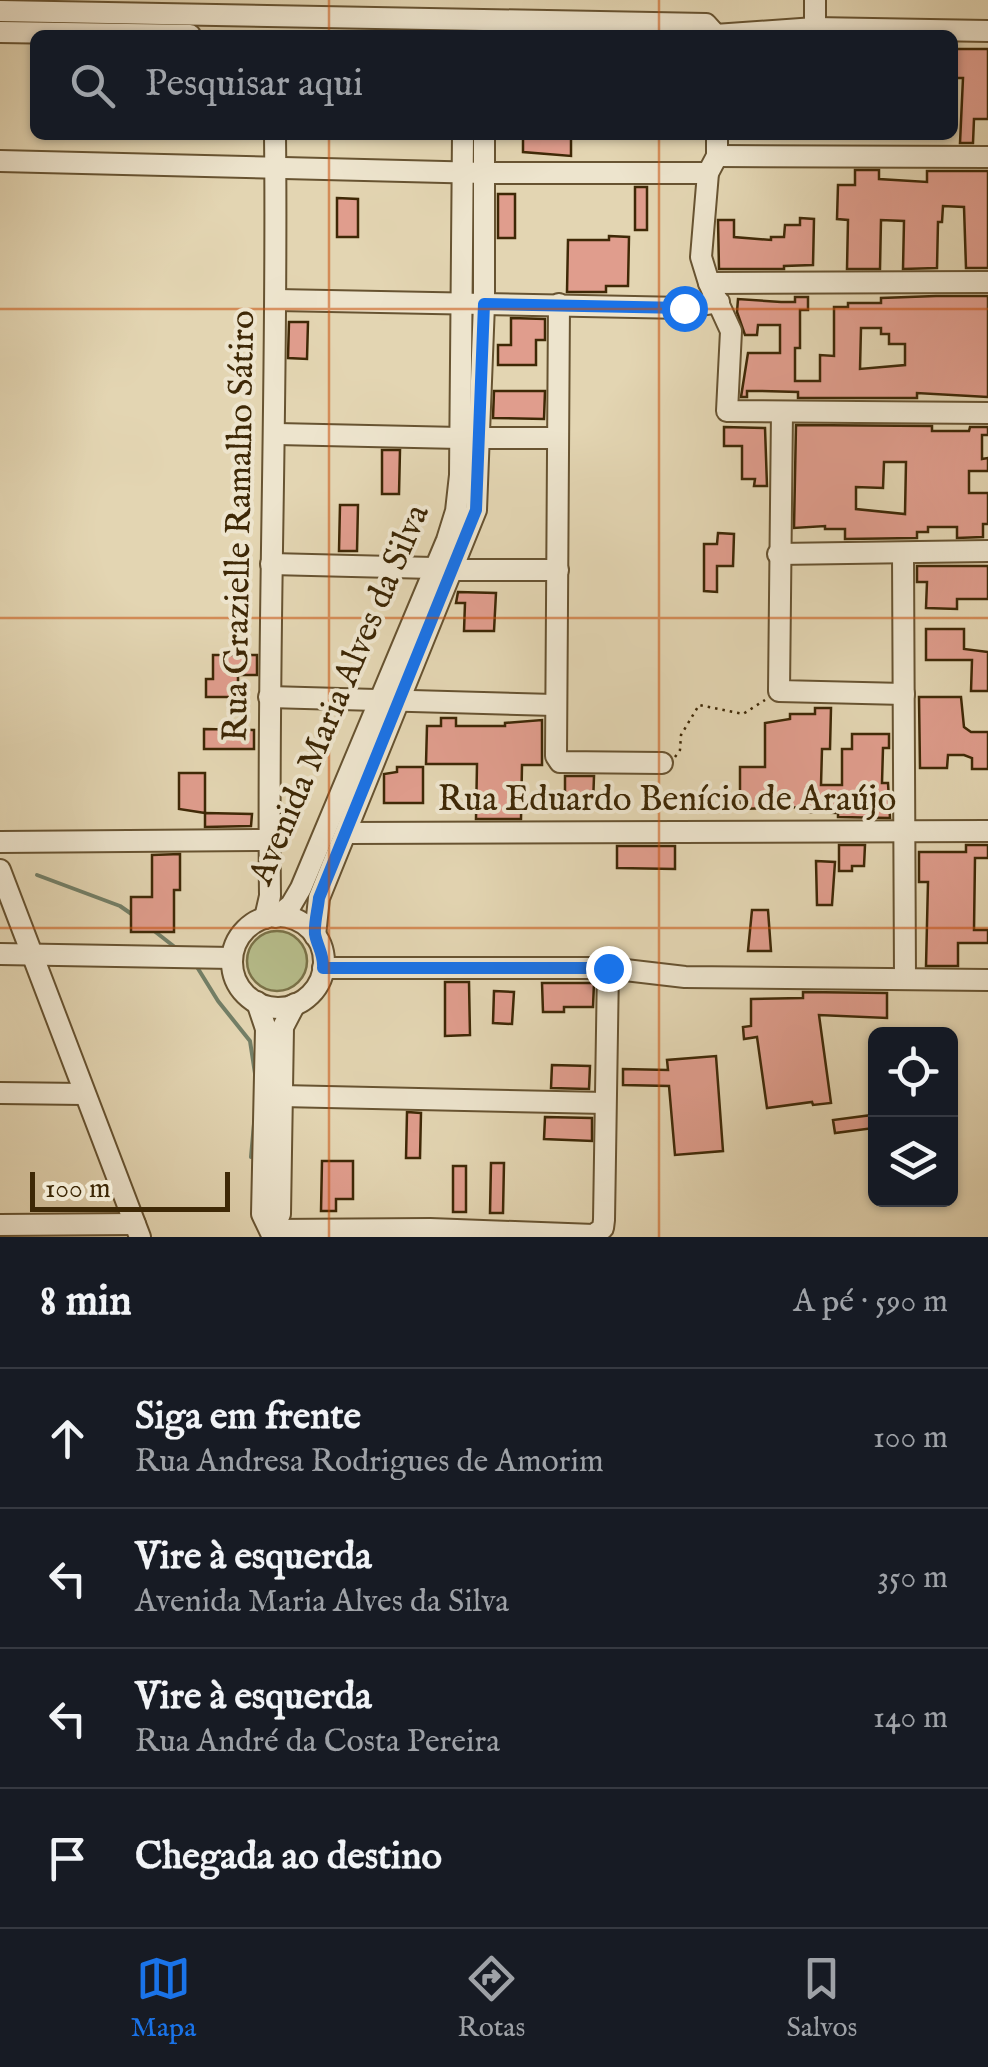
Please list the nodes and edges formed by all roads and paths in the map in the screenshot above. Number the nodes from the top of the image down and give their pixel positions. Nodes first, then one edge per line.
1 (602, 0) edge
2 (816, 0) edge
3 (166, 7) edge
4 (0, 11) edge
5 (274, 25) edge
6 (475, 28) edge
7 (600, 28) edge
8 (815, 28) junction
9 (183, 30) edge
10 (711, 30) edge
11 (786, 30) edge
12 (930, 30) edge
13 (958, 30) edge
14 (988, 31) edge
15 (0, 32) edge
16 (30, 32) edge
17 (276, 140) edge
18 (463, 140) edge
19 (484, 140) edge
20 (714, 155) edge
21 (988, 158) edge
22 (0, 161) edge
23 (276, 169) junction
24 (462, 173) junction
25 (484, 173) junction
26 (988, 282) edge
27 (709, 283) junction
28 (276, 300) junction
29 (720, 302) junction
30 (473, 304) junction
31 (559, 304) junction
32 (782, 412) junction
33 (988, 414) edge
34 (276, 434) junction
35 (471, 438) junction
36 (558, 438) junction
37 (988, 550) edge
38 (778, 554) junction
39 (902, 554) junction
40 (270, 564) junction
41 (444, 569) junction
42 (558, 570) junction
43 (779, 691) junction
44 (904, 694) junction
45 (270, 697) junction
46 (389, 702) junction
47 (554, 705) junction
48 (662, 763) joint
49 (988, 830) edge
50 (346, 832) junction
51 (905, 832) junction
52 (269, 840) junction
53 (0, 842) edge
54 (0, 870) edge
55 (271, 918) junction
56 (315, 936) junction
57 (0, 954) edge
58 (30, 954) junction
59 (232, 958) junction
60 (323, 968) junction
61 (608, 968) junction
62 (905, 978) junction
63 (988, 980) edge
64 (256, 1002) junction
65 (295, 1004) junction
66 (0, 1094) edge
67 (84, 1094) junction
68 (281, 1096) junction
69 (604, 1103) junction
70 (0, 1225) edge
71 (137, 1230) edge
72 (272, 1234) edge

1 - 7 street
2 - 8 street
3 - 4 street
3 - 5 street
3 - 9 street
5 - 6 street
6 - 7 street
7 - 10 street
8 - 11 street
8 - 12 street
13 - 14 street
15 - 16 street
17 - 23 street, Rua Grazielle Ramalho Sátiro
18 - 24 street, Avenida Maria Alves da Silva
19 - 25 street, Avenida Maria Alves da Silva
20 - 21 street
20 - 25 street
20 - 27 street
22 - 23 street
23 - 24 street
23 - 28 street, Rua Grazielle Ramalho Sátiro
24 - 25 street
24 - 30 street, Avenida Maria Alves da Silva
25 - 30 street, Avenida Maria Alves da Silva
26 - 27 street
27 - 29 street
28 - 30 street
28 - 34 street, Rua Grazielle Ramalho Sátiro
29 - 31 street
29 - 32 street
30 - 31 street
30 - 35 street, Avenida Maria Alves da Silva
31 - 36 street
32 - 33 street
32 - 38 street
34 - 35 street
34 - 40 street, Rua Grazielle Ramalho Sátiro
35 - 36 street
35 - 41 street, Avenida Maria Alves da Silva
36 - 42 street
37 - 39 street
38 - 39 street
38 - 43 street
39 - 44 street
40 - 41 street
40 - 45 street, Rua Grazielle Ramalho Sátiro
41 - 42 street
41 - 46 street, Avenida Maria Alves da Silva
42 - 47 street
43 - 44 street
43 - 48 path
44 - 51 street
45 - 46 street
45 - 52 street, Rua Grazielle Ramalho Sátiro
46 - 47 street
46 - 50 street, Avenida Maria Alves da Silva
46 - 55 street, Avenida Maria Alves da Silva
47 - 48 street
49 - 51 street, Rua Eduardo Benício de Araújo
50 - 51 street, Rua Eduardo Benício de Araújo
50 - 56 street, Avenida Maria Alves da Silva
51 - 62 street
52 - 53 street
52 - 55 street, Rua Grazielle Ramalho Sátiro
54 - 58 street
55 - 56 street
55 - 59 street
56 - 60 street
57 - 58 street
58 - 59 street
58 - 67 street
59 - 64 street
60 - 61 street
60 - 65 street
61 - 62 street
61 - 69 street
62 - 63 street
64 - 65 street
64 - 72 street
65 - 68 street
66 - 67 street
67 - 71 street
68 - 69 street
68 - 72 street
69 - 72 street
70 - 71 street

